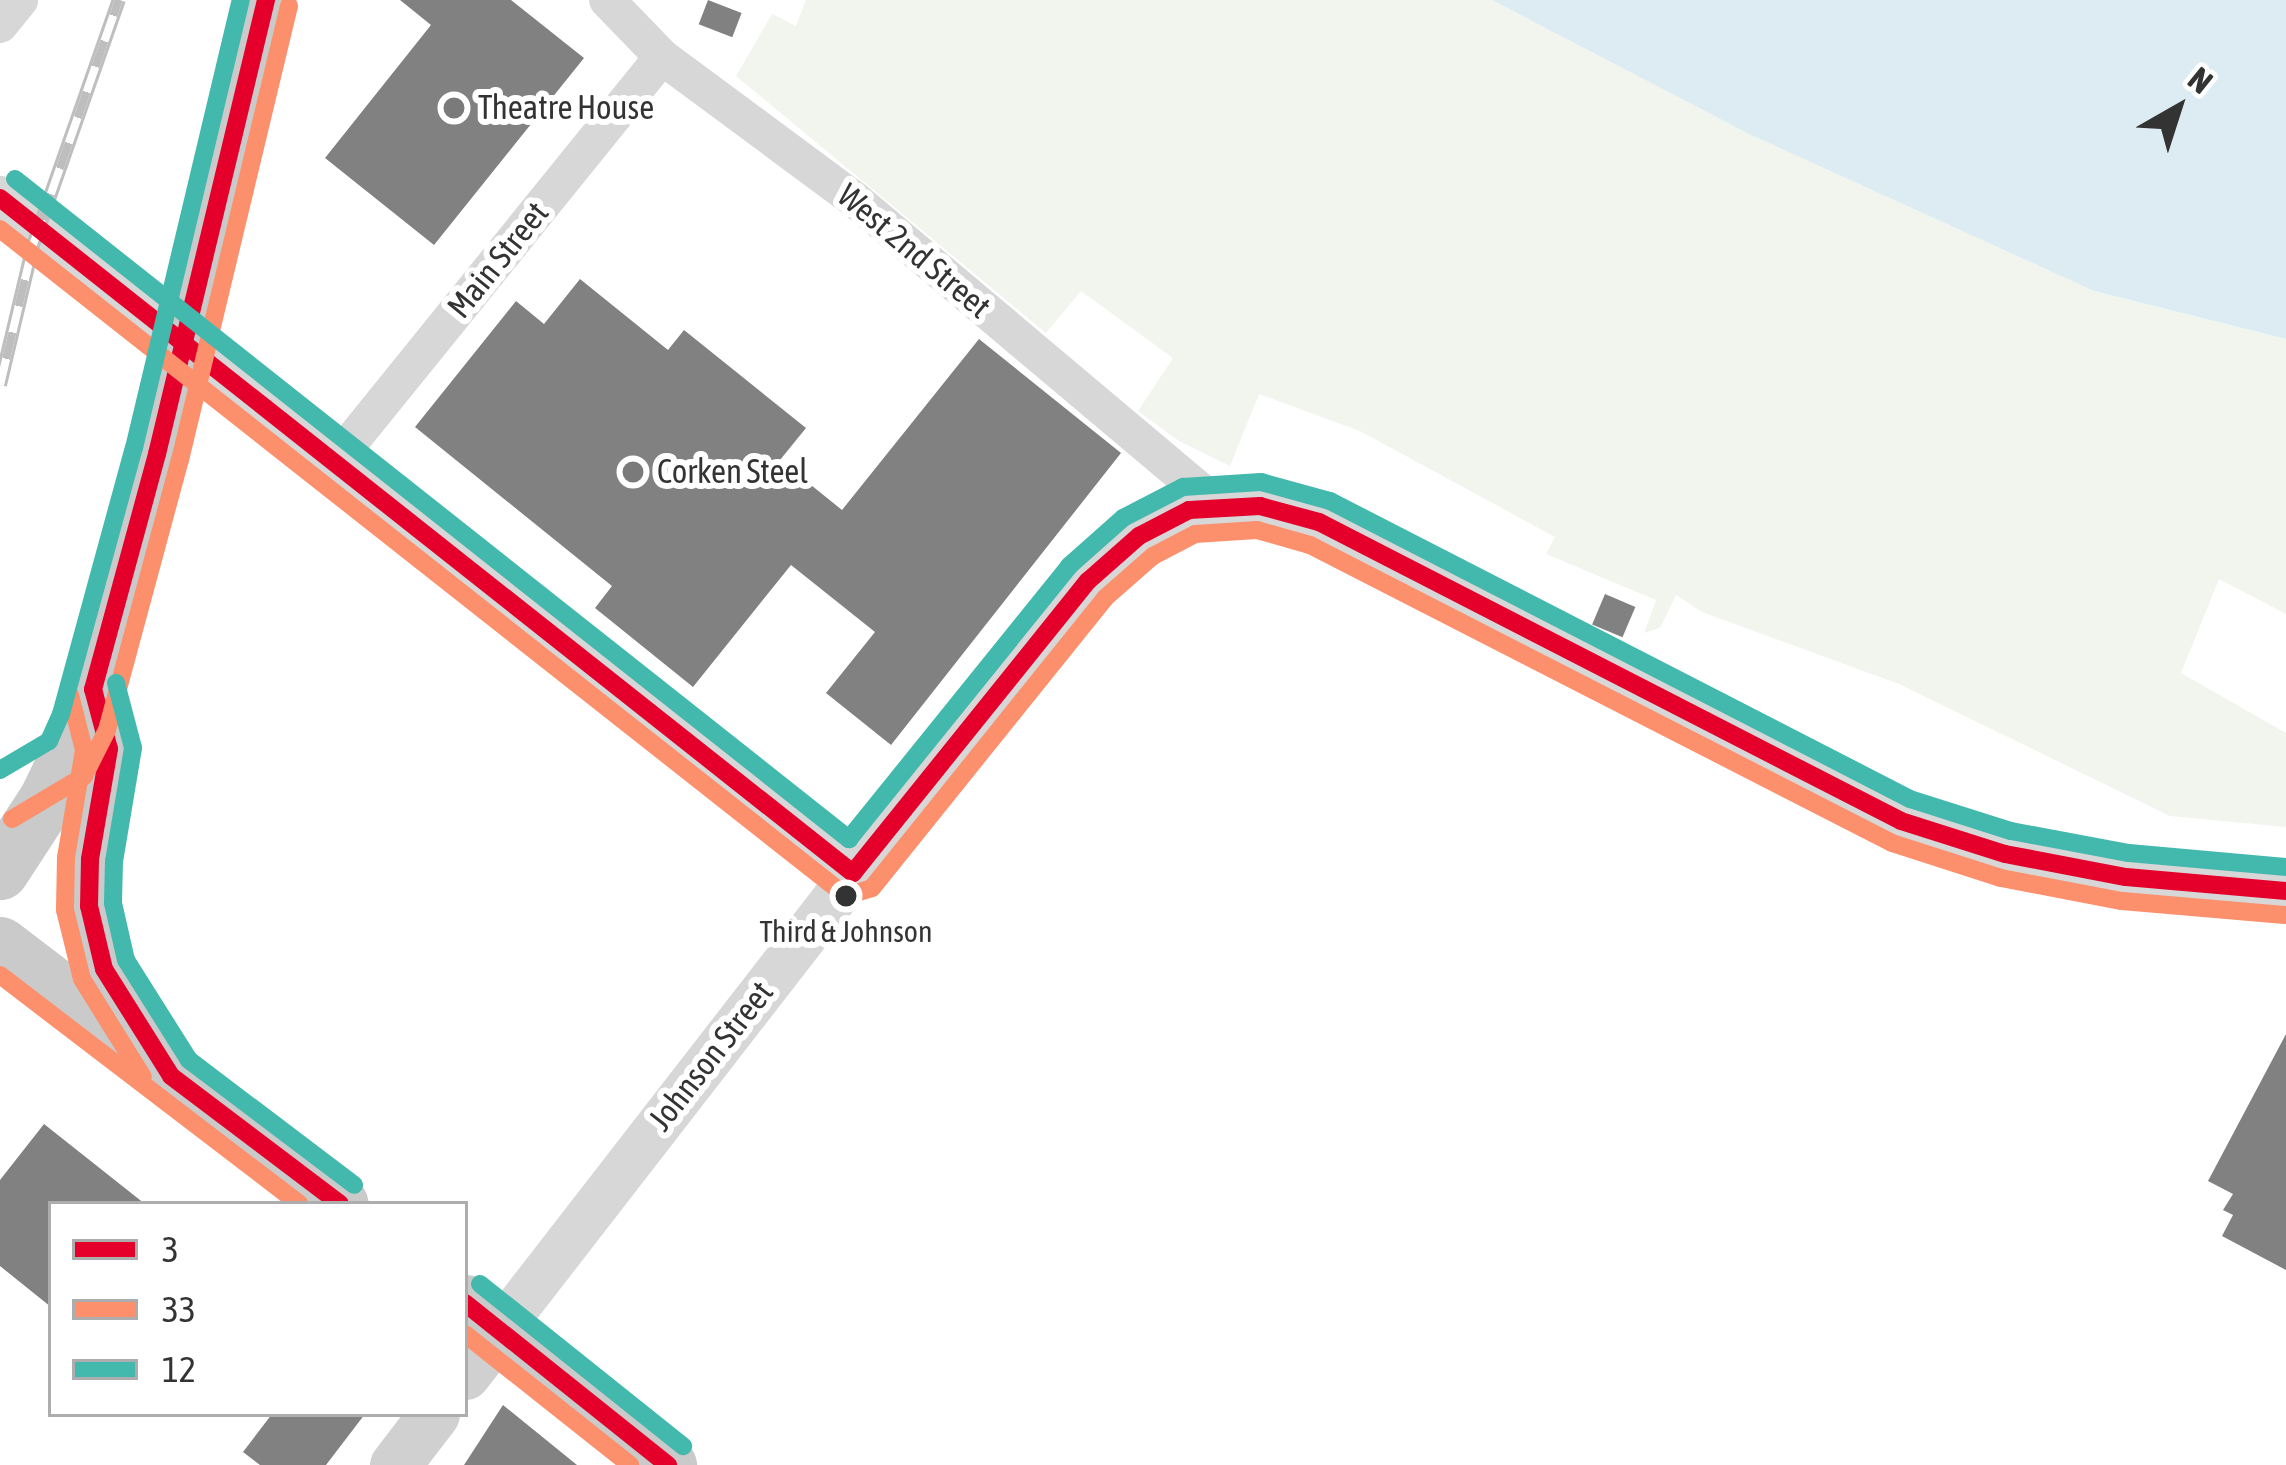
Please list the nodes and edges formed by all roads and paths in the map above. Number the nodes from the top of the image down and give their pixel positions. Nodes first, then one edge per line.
1 (20, 0) edge
2 (266, 0) edge
3 (608, 0) edge
4 (0, 25) edge
5 (662, 57) junction
6 (0, 198) edge
7 (333, 464) junction
8 (1219, 506) junction
9 (94, 689) junction
10 (68, 758) junction
11 (0, 798) edge
12 (0, 871) edge
13 (853, 873) junction
14 (2286, 890) edge
15 (0, 945) edge
16 (170, 1076) junction
17 (336, 1201) edge
18 (476, 1335) edge
19 (432, 1417) edge
20 (394, 1465) edge
21 (668, 1465) edge

1 - 4 street
2 - 9 main road, bridge
3 - 5 street, West 2nd Street
5 - 7 street, Main Street
5 - 8 street, West 2nd Street
6 - 7 street
7 - 13 street
8 - 13 street, Johnson Street
8 - 14 street
9 - 10 main road
9 - 16 main road
10 - 11 main road
10 - 12 main road
13 - 18 street, Johnson Street
15 - 16 main road
16 - 17 main road
18 - 21 main road
19 - 20 main road

